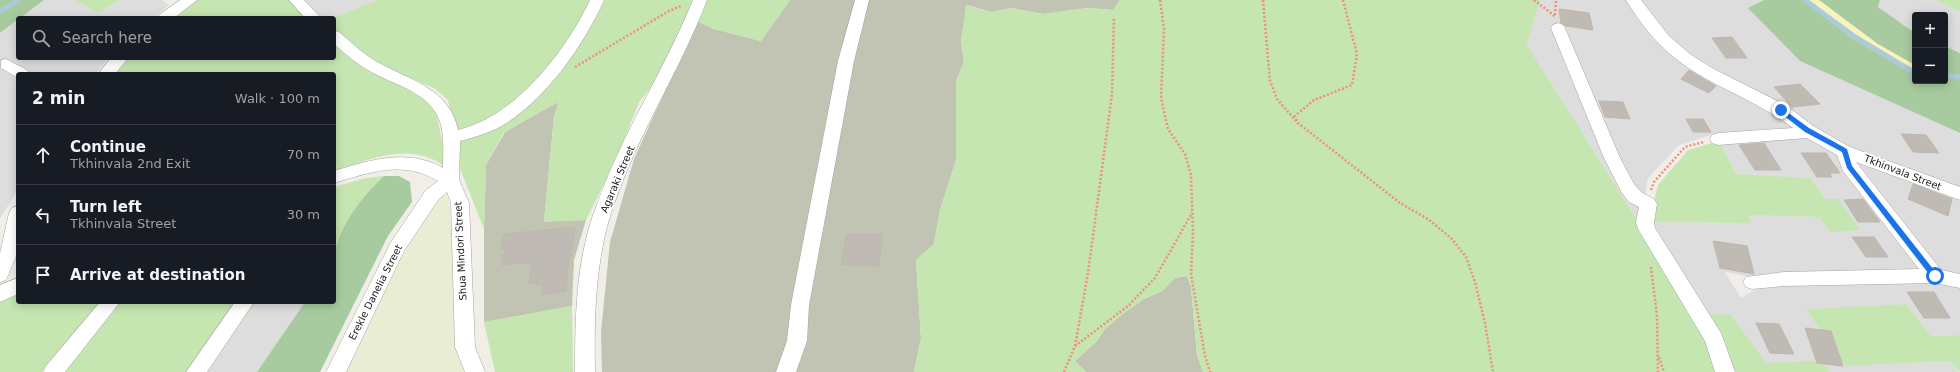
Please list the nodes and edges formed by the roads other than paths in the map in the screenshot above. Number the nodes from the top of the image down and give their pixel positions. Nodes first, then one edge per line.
1 (190, 0) edge
2 (296, 0) edge
3 (597, 0) edge
4 (862, 0) edge
5 (1633, 0) edge
6 (692, 3) edge
7 (167, 16) edge
8 (312, 16) edge
9 (1557, 21) road end
10 (336, 38) edge
11 (118, 60) edge
12 (6, 64) dead end
13 (19, 72) edge
14 (108, 72) edge
15 (1807, 130) junction
16 (452, 137) junction
17 (1718, 139) road end
18 (1844, 151) junction
19 (341, 174) edge
20 (451, 180) junction
21 (336, 184) edge
22 (1960, 194) edge
23 (16, 221) edge
24 (9, 251) edge
25 (0, 275) edge
26 (1935, 276) junction
27 (1752, 282) dead end
28 (1960, 282) edge
29 (16, 285) edge
30 (0, 294) edge
31 (109, 304) edge
32 (244, 304) edge
33 (53, 372) edge
34 (196, 372) edge
35 (336, 372) edge
36 (475, 372) edge
37 (585, 372) edge
38 (786, 372) edge
39 (1725, 372) edge

1 - 7 street
2 - 8 street
3 - 16 street
4 - 38 street
5 - 15 street, Tkhinvala Street
6 - 37 street, Agaraki Street
9 - 39 street
10 - 16 street
11 - 14 street
12 - 13 street
15 - 17 street
15 - 18 street, Tkhinvala Street
16 - 20 street
18 - 22 street, Tkhinvala Street
18 - 26 street
19 - 20 street
19 - 21 street
20 - 35 street, Erekle Danelia Street
20 - 36 street, Shua Mindori Street
23 - 24 street
24 - 25 street
26 - 27 street
26 - 28 street
29 - 30 street
31 - 33 street
32 - 34 street

